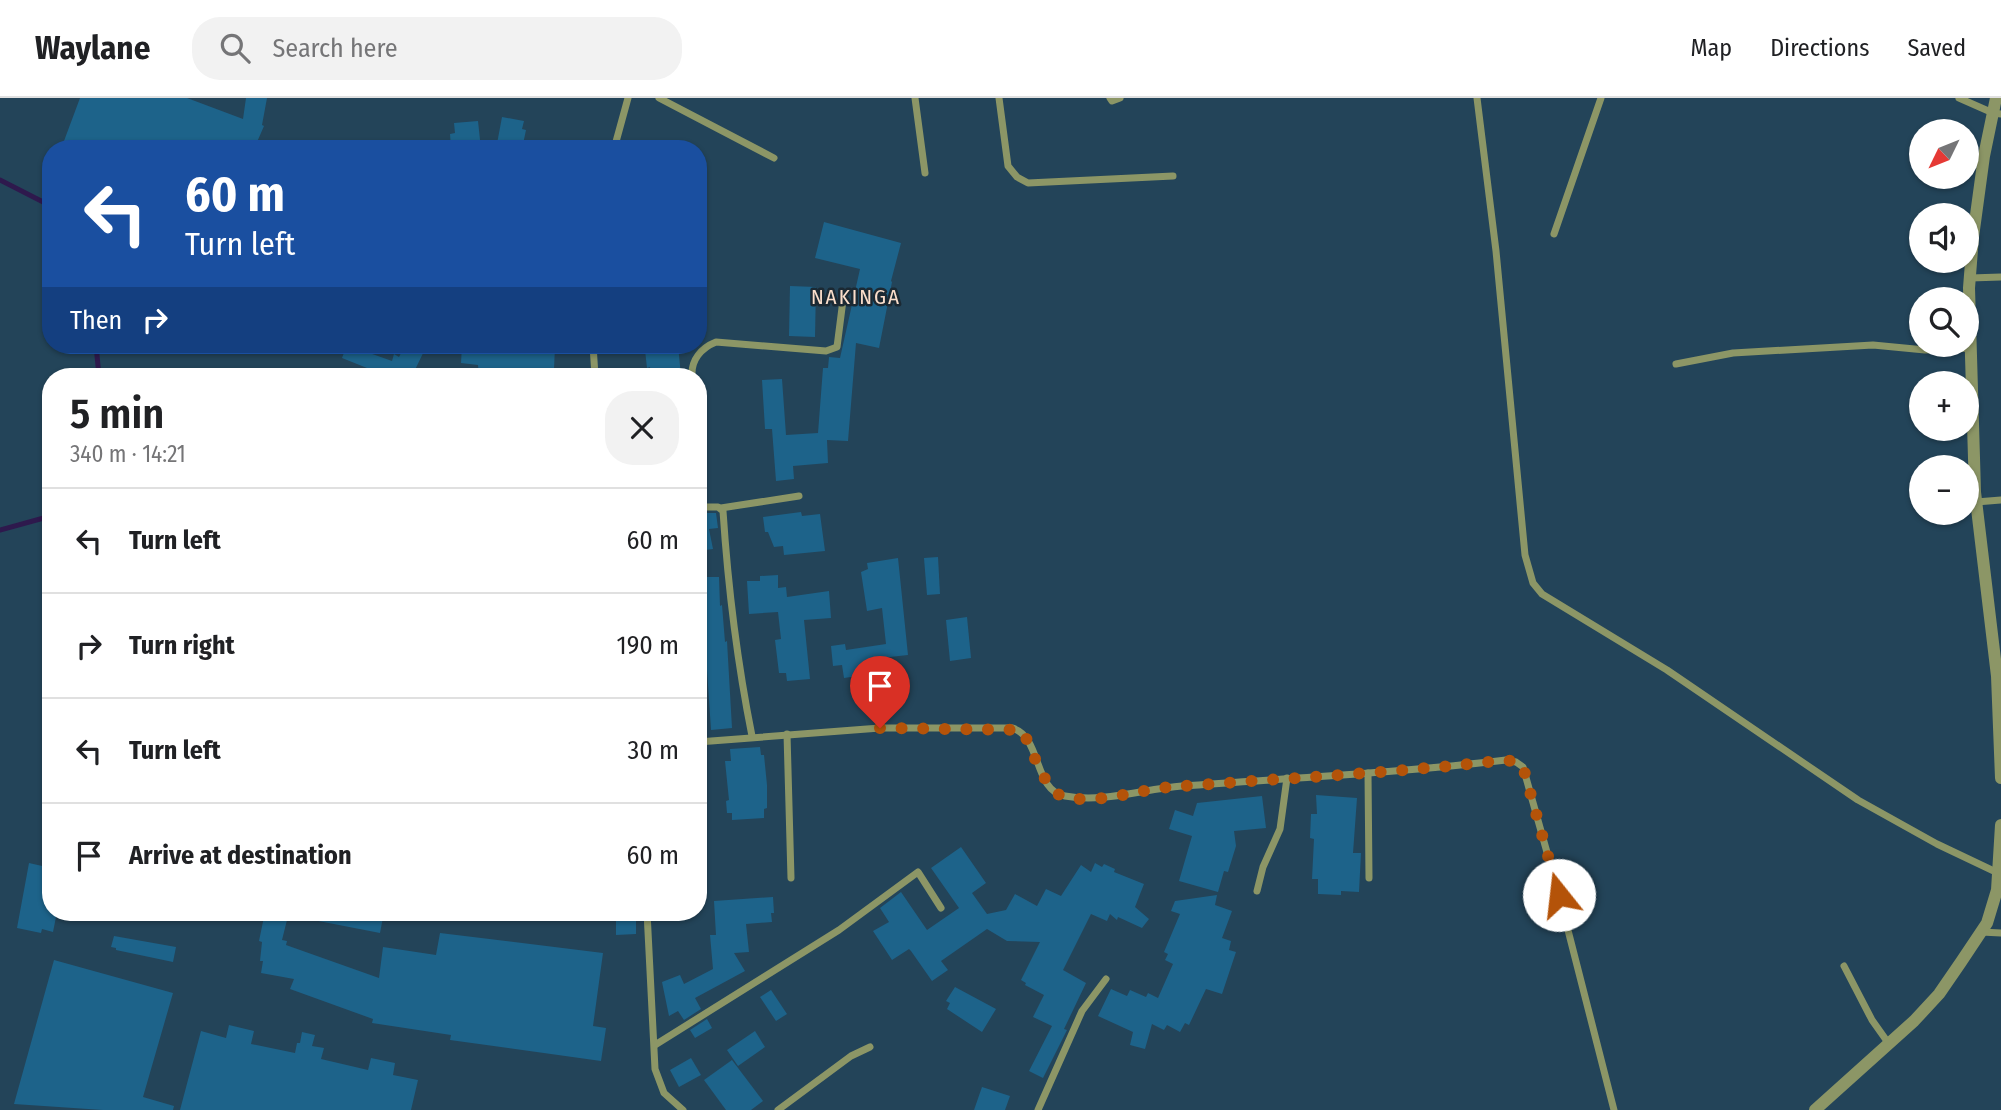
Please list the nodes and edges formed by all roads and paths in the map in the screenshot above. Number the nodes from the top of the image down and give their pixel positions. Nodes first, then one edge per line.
1 (628, 98) edge
2 (659, 98) edge
3 (915, 98) edge
4 (999, 98) edge
5 (1110, 98) edge
6 (1120, 98) edge
7 (1477, 98) edge
8 (1601, 98) edge
9 (1959, 98) edge
10 (1996, 98) edge
11 (1997, 113) edge
12 (616, 140) edge
13 (774, 158) dead end
14 (925, 173) dead end
15 (1173, 176) dead end
16 (1554, 234) dead end
17 (2001, 277) edge
18 (1970, 278) junction
19 (1970, 287) edge
20 (843, 300) dead end
21 (707, 347) edge
22 (1909, 348) edge
23 (1972, 357) edge
24 (1676, 364) dead end
25 (1975, 455) edge
26 (799, 496) dead end
27 (2001, 500) edge
28 (1979, 502) edge
29 (707, 507) edge
30 (720, 508) junction
31 (1979, 525) edge
32 (1999, 675) edge
33 (787, 734) junction
34 (752, 736) junction
35 (707, 741) edge
36 (1368, 773) junction
37 (1287, 778) junction
38 (2001, 778) edge
39 (2001, 825) edge
40 (1998, 873) junction
41 (791, 878) dead end
42 (1369, 878) dead end
43 (1257, 891) dead end
44 (941, 908) dead end
45 (647, 921) edge
46 (1981, 932) junction
47 (2001, 933) edge
48 (1844, 966) dead end
49 (1106, 979) dead end
50 (1890, 1044) junction
51 (654, 1045) junction
52 (870, 1047) dead end
53 (682, 1110) edge
54 (778, 1110) edge
55 (1038, 1110) edge
56 (1614, 1110) edge
57 (1815, 1110) edge

1 - 12 street
2 - 13 street
3 - 14 street
4 - 15 street
5 - 6 street
7 - 40 street
8 - 16 street
9 - 11 street
10 - 11 street
11 - 18 street
17 - 18 street
18 - 19 street
20 - 21 street
22 - 24 street
23 - 25 street
26 - 30 street
27 - 28 street
29 - 30 street
30 - 34 street
31 - 32 street
32 - 38 street
33 - 34 street
33 - 37 street
33 - 41 street
34 - 35 street
36 - 37 street
36 - 42 street
36 - 56 street
37 - 43 street
39 - 40 street
40 - 46 street
44 - 51 street
45 - 51 street
46 - 47 street
46 - 50 street
48 - 50 street
49 - 55 street
50 - 57 street
51 - 53 street
52 - 54 street

